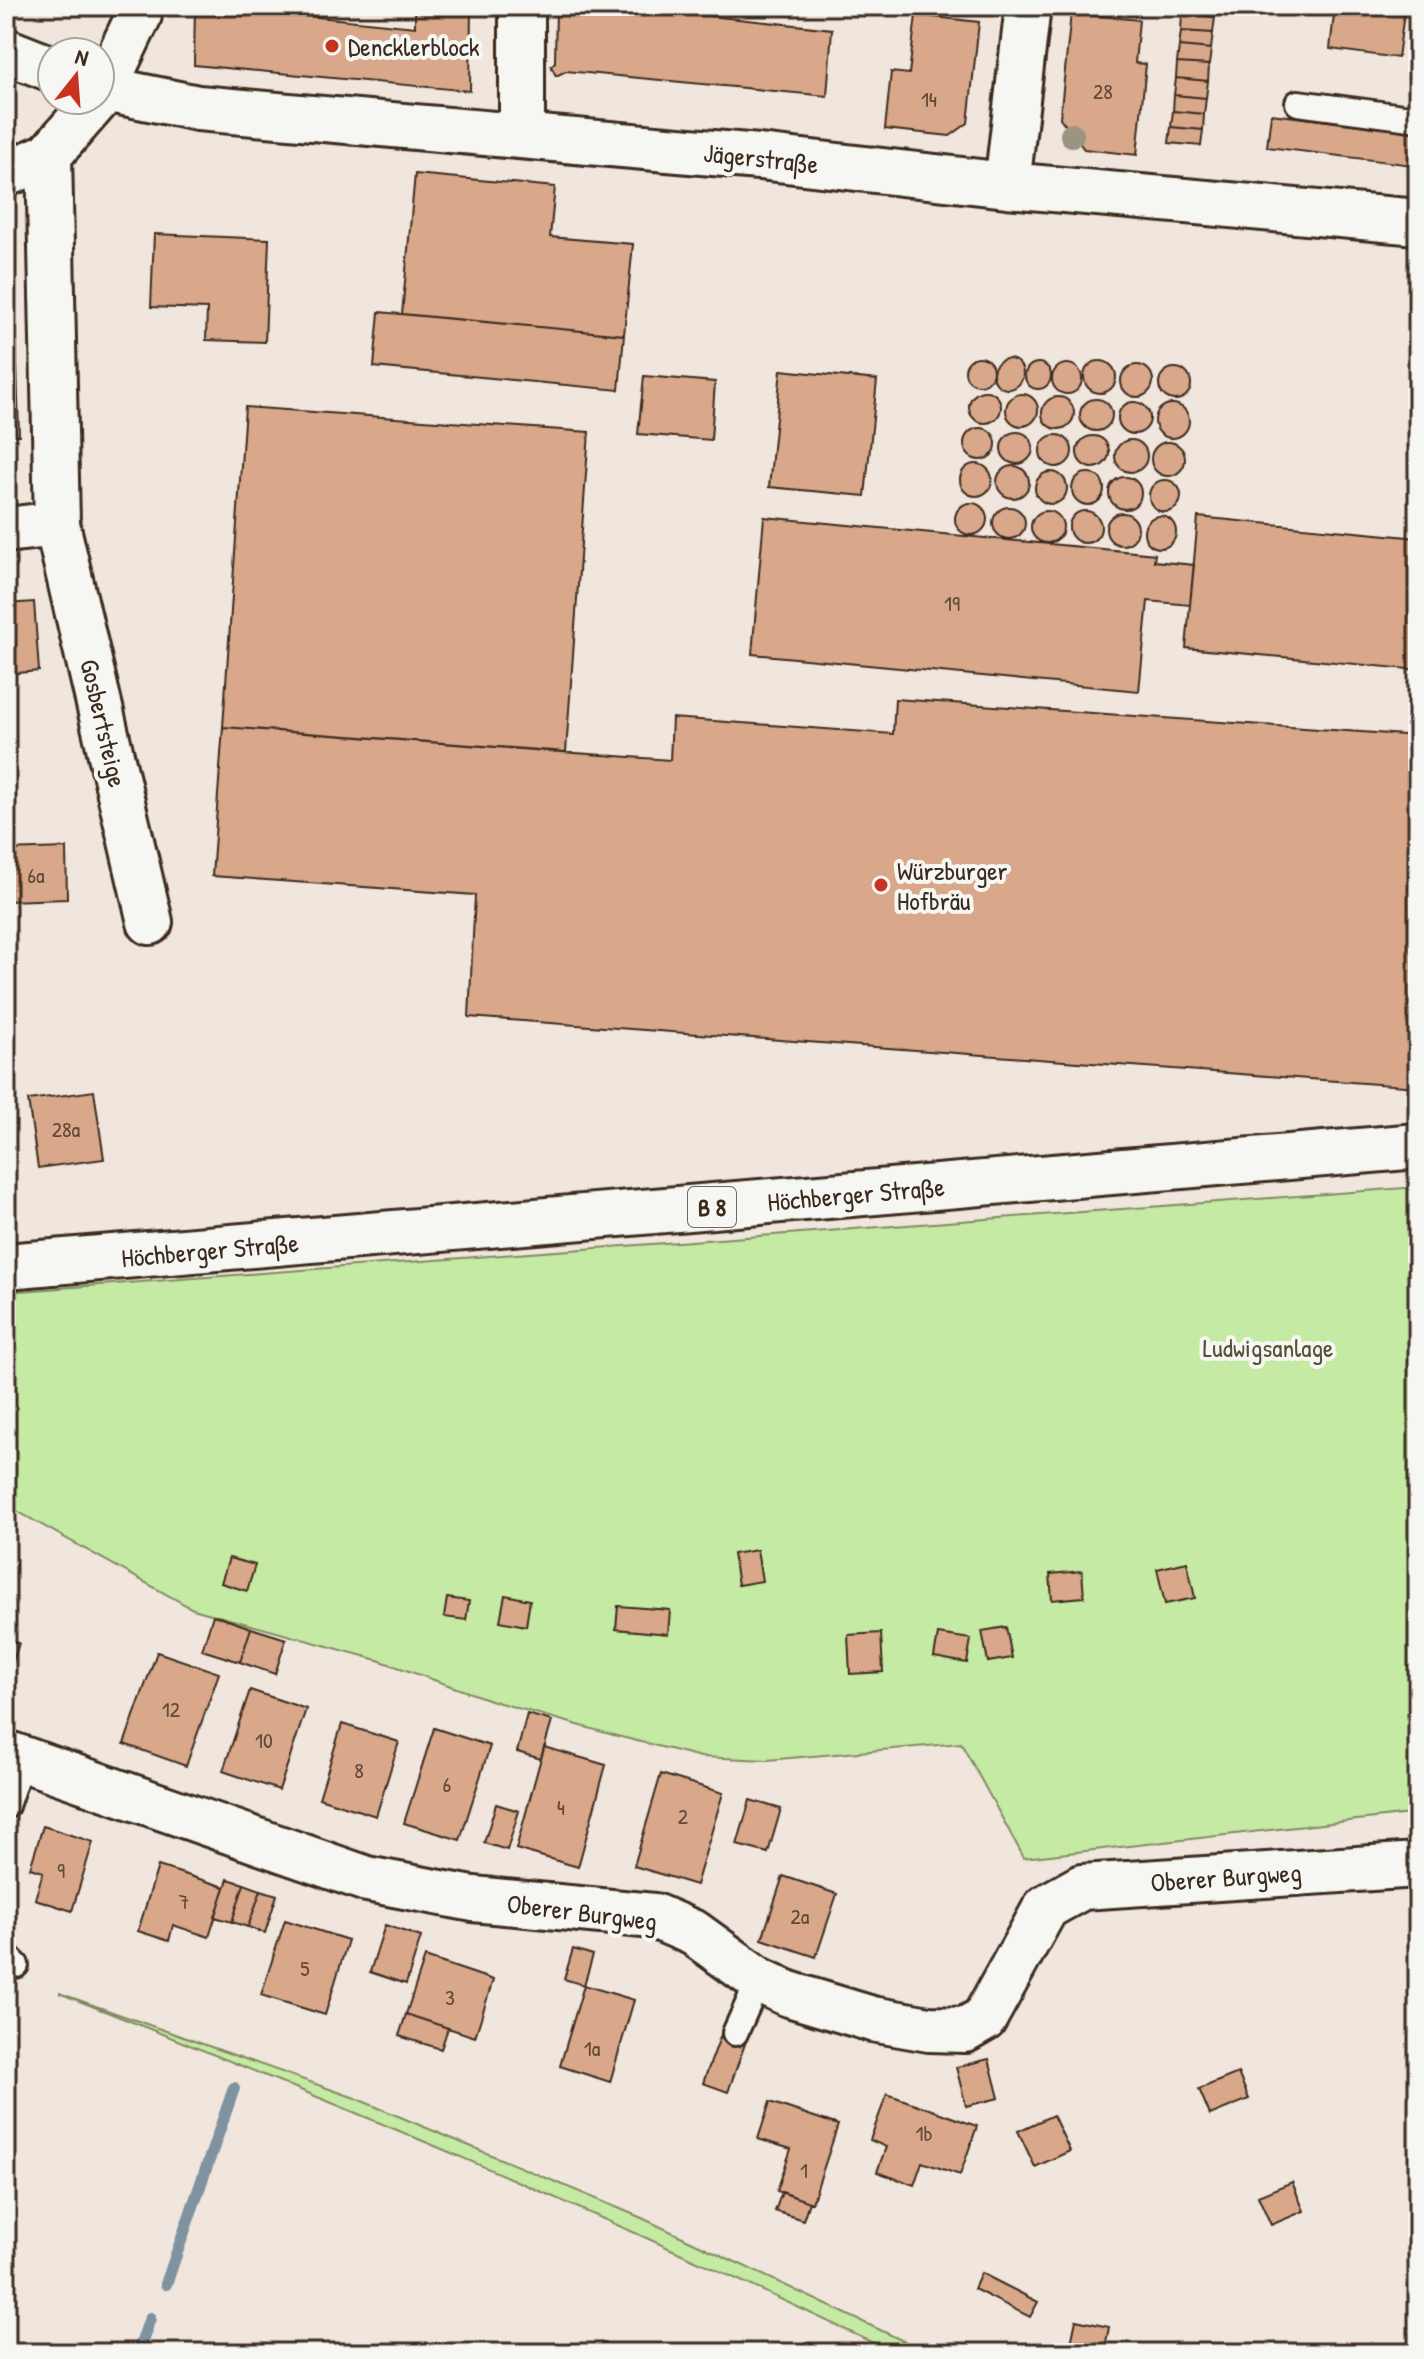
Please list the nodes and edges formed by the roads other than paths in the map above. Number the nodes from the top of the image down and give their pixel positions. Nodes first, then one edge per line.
1 (139, 6) edge
2 (522, 6) edge
3 (1028, 6) edge
4 (6, 51) edge
5 (36, 63) edge
6 (116, 63) edge
7 (116, 96) edge
8 (1298, 103) dead end
9 (82, 116) edge
10 (1418, 119) edge
11 (522, 136) junction
12 (49, 155) junction
13 (6, 174) edge
14 (1007, 185) junction
15 (1418, 222) edge
16 (57, 524) junction
17 (6, 530) edge
18 (150, 922) dead end
19 (1418, 1146) edge
20 (6, 1266) edge
21 (14, 1756) edge
22 (6, 1806) edge
23 (1418, 1865) edge
24 (759, 1980) junction
25 (735, 2033) dead end

1 - 6 street
2 - 11 street
3 - 14 street
4 - 5 street
7 - 11 street, Jägerstraße
8 - 10 lane
9 - 12 street
11 - 14 street, Jägerstraße
12 - 13 street
12 - 16 street, Gosbertsteige
14 - 15 street, Jägerstraße
16 - 17 street
16 - 18 street, Gosbertsteige
19 - 20 street, Höchberger Straße / B 8
21 - 22 lane
21 - 24 street, Oberer Burgweg
23 - 24 street, Oberer Burgweg
24 - 25 lane

